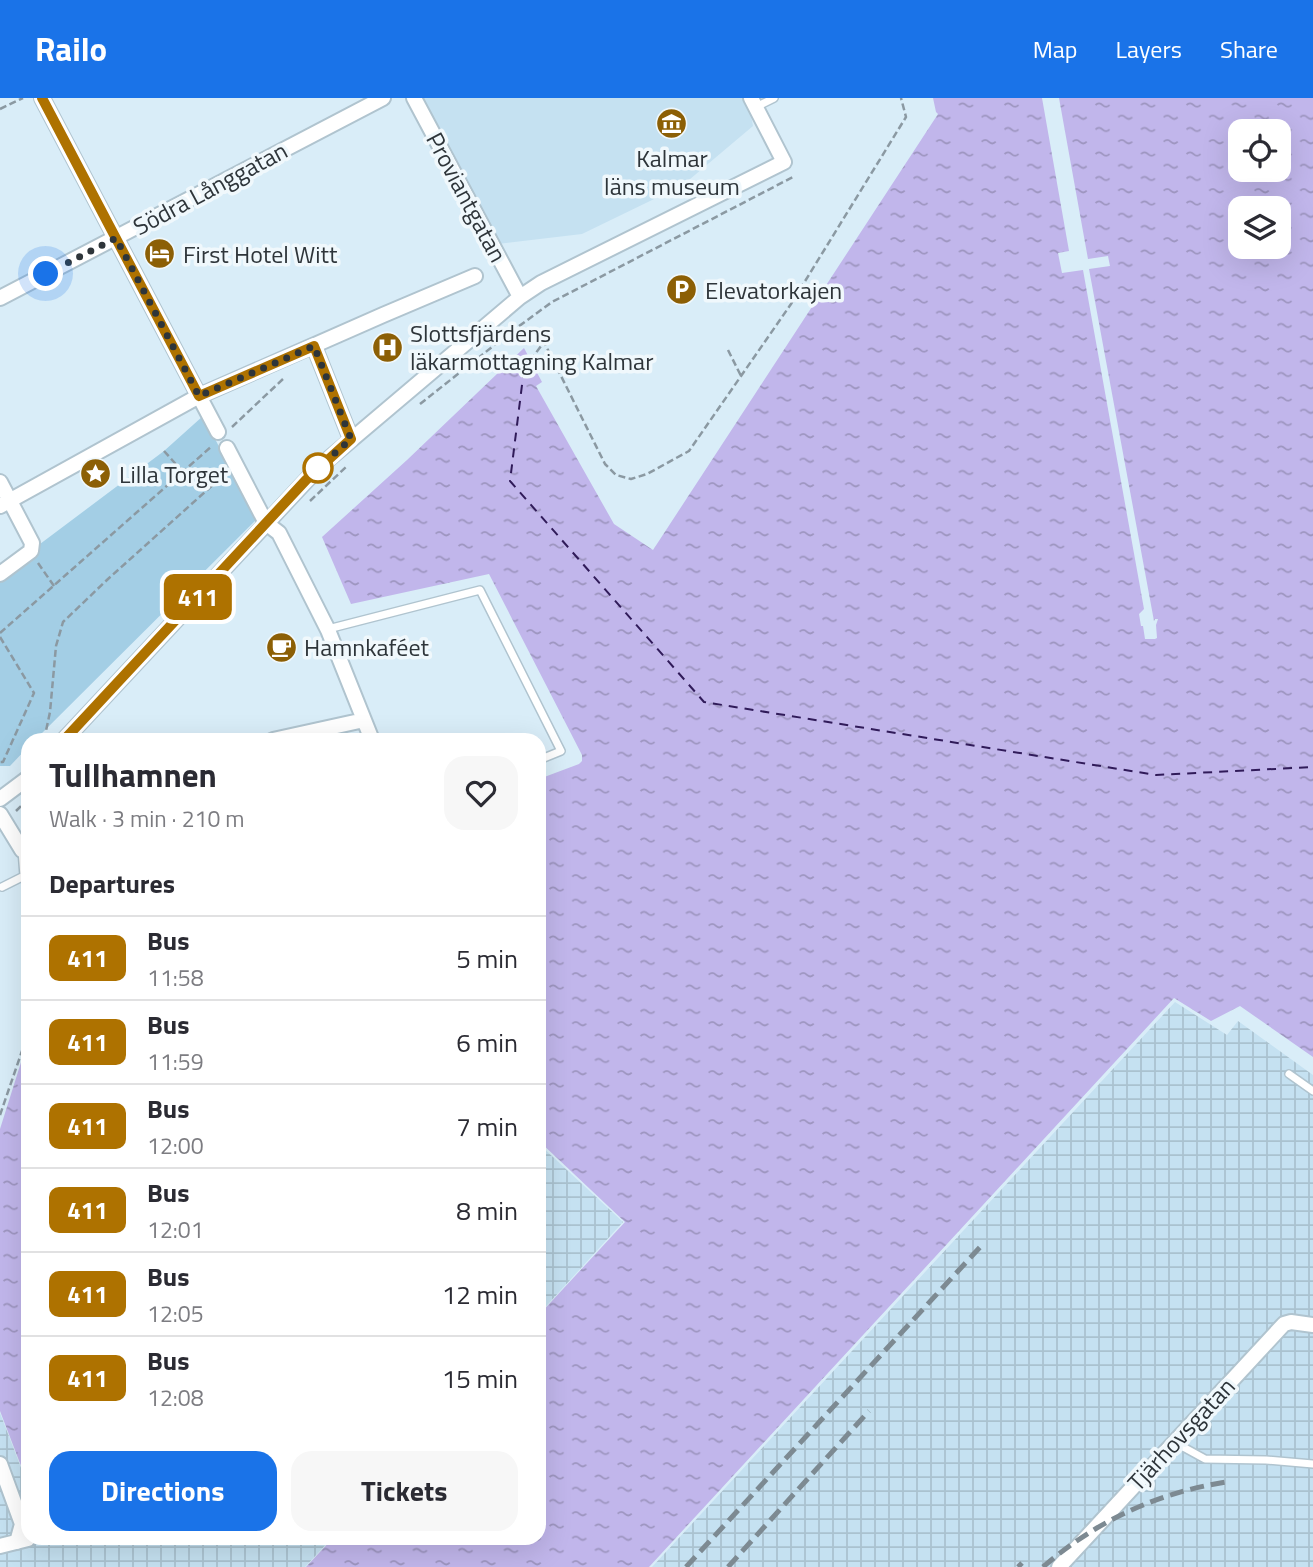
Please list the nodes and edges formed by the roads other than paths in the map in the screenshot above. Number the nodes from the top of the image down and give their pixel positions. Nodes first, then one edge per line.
1 (42, 98) edge
2 (383, 98) edge
3 (414, 98) edge
4 (774, 98) edge
5 (753, 103) edge
6 (116, 238) junction
7 (475, 276) dead end
8 (520, 297) junction
9 (0, 298) edge
10 (314, 346) junction
11 (199, 396) junction
12 (351, 439) junction
13 (0, 482) edge
14 (5, 503) edge
15 (266, 523) junction
16 (0, 574) edge
17 (328, 630) junction
18 (364, 720) junction
19 (71, 733) edge
20 (305, 733) edge
21 (369, 733) edge
22 (546, 757) edge
23 (21, 783) edge
24 (0, 799) edge
25 (0, 814) edge
26 (21, 843) edge
27 (21, 881) edge
28 (2, 887) dead end
29 (1289, 1073) dead end
30 (1313, 1091) edge
31 (1313, 1325) edge
32 (1173, 1442) junction
33 (0, 1464) edge
34 (1313, 1465) edge
35 (21, 1521) edge
36 (21, 1541) edge
37 (0, 1546) edge
38 (1059, 1567) edge

1 - 6 street
2 - 6 street, Södra Långgatan
3 - 8 street, Proviantgatan
4 - 5 lane
5 - 8 street
6 - 9 street, Södra Långgatan
6 - 11 street
7 - 10 street
8 - 12 street
10 - 11 street
10 - 12 street
11 - 14 street
11 - 15 street
12 - 15 street
13 - 14 street
14 - 16 street
15 - 17 street
15 - 19 street
17 - 18 street
17 - 22 lane
18 - 20 street
18 - 21 street
23 - 24 street
25 - 26 street
27 - 28 lane
29 - 30 lane
31 - 32 street, Tjärhovsgatan
32 - 34 lane
32 - 38 street, Tjärhovsgatan
33 - 35 street
36 - 37 street

